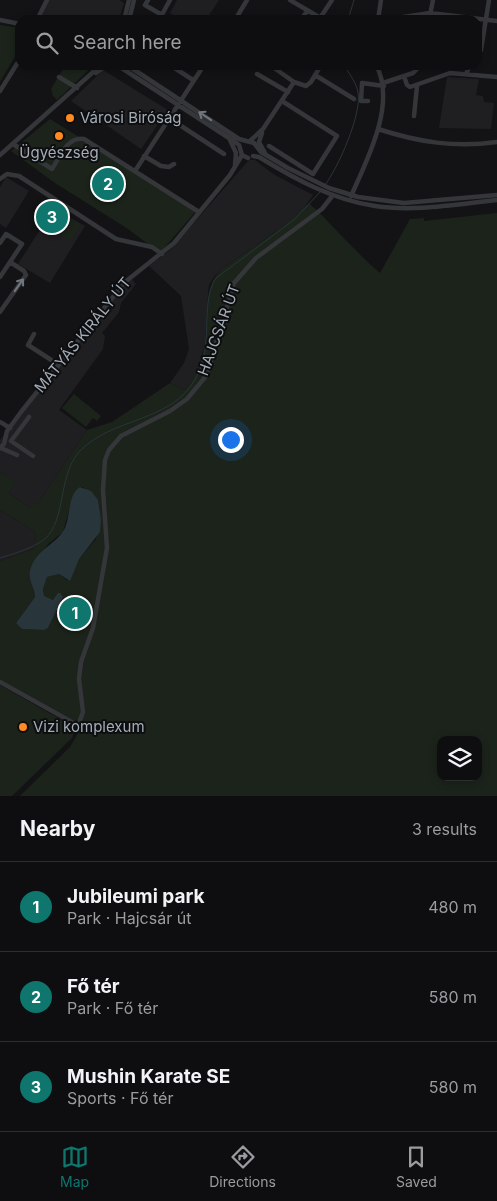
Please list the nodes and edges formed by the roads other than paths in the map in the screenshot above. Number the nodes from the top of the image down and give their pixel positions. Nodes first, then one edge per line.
1 (47, 0) edge
2 (129, 0) edge
3 (134, 0) edge
4 (148, 0) edge
5 (170, 0) edge
6 (247, 0) edge
7 (290, 0) edge
8 (332, 0) edge
9 (381, 0) edge
10 (433, 0) edge
11 (490, 0) edge
12 (307, 11) junction
13 (430, 13) junction
14 (40, 15) edge
15 (125, 15) edge
16 (130, 15) edge
17 (157, 15) edge
18 (162, 15) edge
19 (237, 15) edge
20 (304, 15) edge
21 (314, 15) edge
22 (324, 15) edge
23 (379, 15) edge
24 (417, 15) edge
25 (449, 15) edge
26 (482, 19) edge
27 (486, 19) junction
28 (0, 20) edge
29 (497, 21) edge
30 (15, 23) edge
31 (482, 44) edge
32 (15, 67) edge
33 (96, 70) edge
34 (100, 70) edge
35 (124, 70) edge
36 (136, 70) edge
37 (178, 70) edge
38 (200, 70) edge
39 (277, 70) edge
40 (318, 70) edge
41 (378, 70) edge
42 (417, 70) edge
43 (468, 70) edge
44 (257, 74) dead end
45 (466, 74) junction
46 (315, 75) junction
47 (404, 76) junction
48 (59, 77) dead end
49 (497, 77) edge
50 (193, 80) junction
51 (294, 82) junction
52 (83, 83) junction
53 (384, 85) junction
54 (417, 86) junction
55 (76, 88) junction
56 (0, 91) edge
57 (288, 92) junction
58 (181, 99) junction
59 (354, 100) dead end
60 (282, 101) junction
61 (368, 101) dead end
62 (178, 104) junction
63 (414, 116) dead end
64 (169, 118) junction
65 (264, 129) junction
66 (378, 129) junction
67 (225, 136) junction
68 (260, 136) junction
69 (248, 141) junction
70 (497, 142) edge
71 (13, 144) junction
72 (269, 146) dead end
73 (241, 148) junction
74 (257, 148) junction
75 (224, 154) dead end
76 (242, 154) junction
77 (0, 156) edge
78 (144, 156) junction
79 (251, 157) junction
80 (274, 160) junction
81 (174, 164) dead end
82 (235, 168) junction
83 (135, 171) junction
84 (230, 175) junction
85 (0, 179) edge
86 (328, 190) junction
87 (333, 195) junction
88 (497, 195) edge
89 (351, 198) junction
90 (497, 200) edge
91 (199, 212) junction
92 (0, 243) edge
93 (162, 254) junction
94 (10, 262) junction
95 (0, 278) edge
96 (0, 312) edge
97 (34, 334) dead end
98 (59, 365) junction
99 (29, 417) dead end
100 (0, 422) edge
101 (8, 430) junction
102 (1, 442) edge
103 (17, 455) dead end
104 (33, 456) dead end
105 (0, 682) edge

1 - 14 street
2 - 15 street
3 - 16 street
4 - 17 street
5 - 18 street
6 - 19 street
7 - 12 street
8 - 22 street
9 - 23 street
10 - 13 street
11 - 27 street
12 - 20 street
12 - 21 street
13 - 24 street
13 - 25 street
26 - 27 street
27 - 29 street
27 - 31 street
28 - 30 street
32 - 56 street
33 - 52 street
34 - 52 street
35 - 62 street
36 - 58 street
37 - 50 street
38 - 50 street
39 - 51 street
40 - 46 street
41 - 53 street
42 - 47 street
43 - 45 street
44 - 57 street
45 - 49 street
45 - 54 street
46 - 51 street
46 - 59 street
47 - 53 street
47 - 54 street
48 - 55 street
50 - 58 street
51 - 57 street
52 - 55 street
53 - 61 street
53 - 66 street
54 - 63 street
55 - 71 street
57 - 60 street
58 - 62 street
69 -> 58 street
60 - 65 street
60 - 72 street
62 - 64 street
62 - 67 street
64 - 75 street
64 - 78 street
65 - 68 street
65 - 69 street
66 - 70 street
66 - 89 street
67 - 73 street
67 - 82 street
68 - 74 street
68 - 80 street
69 - 73 street
69 - 74 street
71 - 77 street
71 - 83 street
73 - 76 street
74 - 79 street
74 - 80 street
76 - 79 street
76 - 82 street, MÁTYÁS KIRÁLY ÚT
78 - 81 street
78 - 83 street
79 - 84 street
79 - 86 street
80 - 86 street
82 - 84 street, MÁTYÁS KIRÁLY ÚT
83 - 91 street
84 - 91 street, MÁTYÁS KIRÁLY ÚT
85 - 93 street
86 - 87 street
86 - 89 street
87 - 89 street
87 - 105 street, HAJCSÁR ÚT
88 - 89 street
89 - 90 street
91 - 93 street, MÁTYÁS KIRÁLY ÚT
92 - 94 street
93 - 98 street, MÁTYÁS KIRÁLY ÚT
94 - 95 street
96 -> 94 street
97 - 98 street
98 - 101 street, MÁTYÁS KIRÁLY ÚT
99 - 104 street
100 - 101 street
101 - 102 street, MÁTYÁS KIRÁLY ÚT
102 - 103 street

